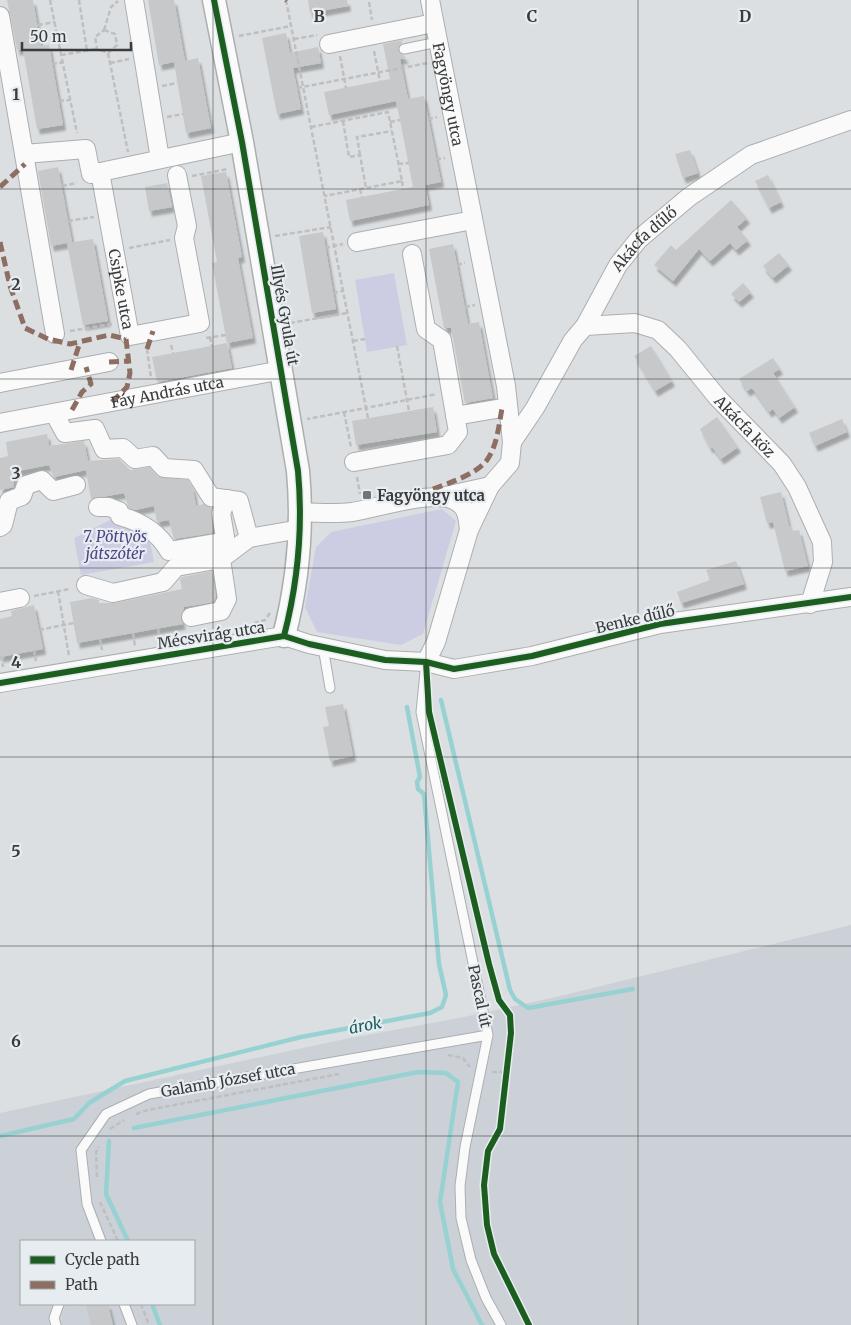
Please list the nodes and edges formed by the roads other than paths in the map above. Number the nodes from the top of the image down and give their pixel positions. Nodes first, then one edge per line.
1 (134, 0) edge
2 (214, 0) edge
3 (430, 0) edge
4 (0, 16) edge
5 (434, 23) junction
6 (330, 40) road end
7 (438, 42) junction
8 (404, 49) dead end
9 (3, 56) edge
10 (132, 57) road end
11 (151, 101) junction
12 (851, 120) edge
13 (242, 142) junction
14 (24, 154) junction
15 (160, 159) junction
16 (100, 172) junction
17 (177, 175) dead end
18 (473, 220) junction
19 (357, 242) dead end
20 (412, 254) dead end
21 (585, 326) junction
22 (55, 334) dead end
23 (110, 362) dead end
24 (282, 370) junction
25 (0, 383) edge
26 (508, 407) junction
27 (54, 413) junction
28 (455, 416) junction
29 (0, 423) edge
30 (512, 442) junction
31 (354, 462) dead end
32 (76, 486) dead end
33 (490, 486) junction
34 (441, 497) junction
35 (228, 499) junction
36 (98, 507) dead end
37 (301, 521) junction
38 (0, 527) edge
39 (469, 530) junction
40 (250, 538) junction
41 (222, 559) junction
42 (86, 585) road end
43 (20, 598) road end
44 (851, 598) edge
45 (0, 602) edge
46 (810, 604) junction
47 (191, 617) dead end
48 (284, 636) junction
49 (323, 647) junction
50 (426, 662) junction
51 (0, 683) edge
52 (330, 688) dead end
53 (488, 1035) junction
54 (101, 1240) edge
55 (59, 1305) edge
56 (124, 1305) edge
57 (56, 1325) edge
58 (132, 1325) edge
59 (501, 1325) edge

1 - 11 street
2 - 13 street, Illyés Gyula út
3 - 5 street, Fagyöngy utca
4 - 9 street
5 - 6 street
5 - 7 street, Fagyöngy utca
7 - 8 lane
7 - 18 street, Fagyöngy utca
9 - 14 street
10 - 11 street
11 - 15 street
12 - 21 street, Akácfa dűlő
13 - 15 street
13 - 24 street, Illyés Gyula út
14 - 16 street
14 - 22 street
15 - 16 street
16 - 17 street, Csipke utca
18 - 19 street
18 - 26 street, Fagyöngy utca
20 - 28 street
21 - 30 street, Akácfa dűlő
21 - 46 street, Akácfa köz
23 - 25 street
24 - 27 street, Fáy András utca
24 - 37 street, Illyés Gyula út
26 - 28 street
26 - 30 street, Fagyöngy utca
27 - 29 street, Fáy András utca
27 - 35 street
28 - 31 street
30 - 33 street, Fagyöngy utca
32 - 38 street
33 - 34 street
33 - 39 street, Fagyöngy utca
34 - 37 street
34 - 39 street
35 - 36 street
35 - 40 street
37 - 40 street
37 - 48 street, Illyés Gyula út
39 - 50 street, Fagyöngy utca
40 - 41 street
41 - 42 street
41 - 47 street, Mécsvirág utca
43 - 45 street
44 - 46 street, Benke dűlő
46 - 50 street, Benke dűlő
48 - 49 street, Mécsvirág utca
48 - 51 street, Mécsvirág utca
49 - 50 street, Mécsvirág utca
49 - 52 lane
50 - 53 lane, Pascal út
53 - 54 lane, Galamb József utca
53 - 59 lane, Pascal út
55 - 57 lane
56 - 58 lane

